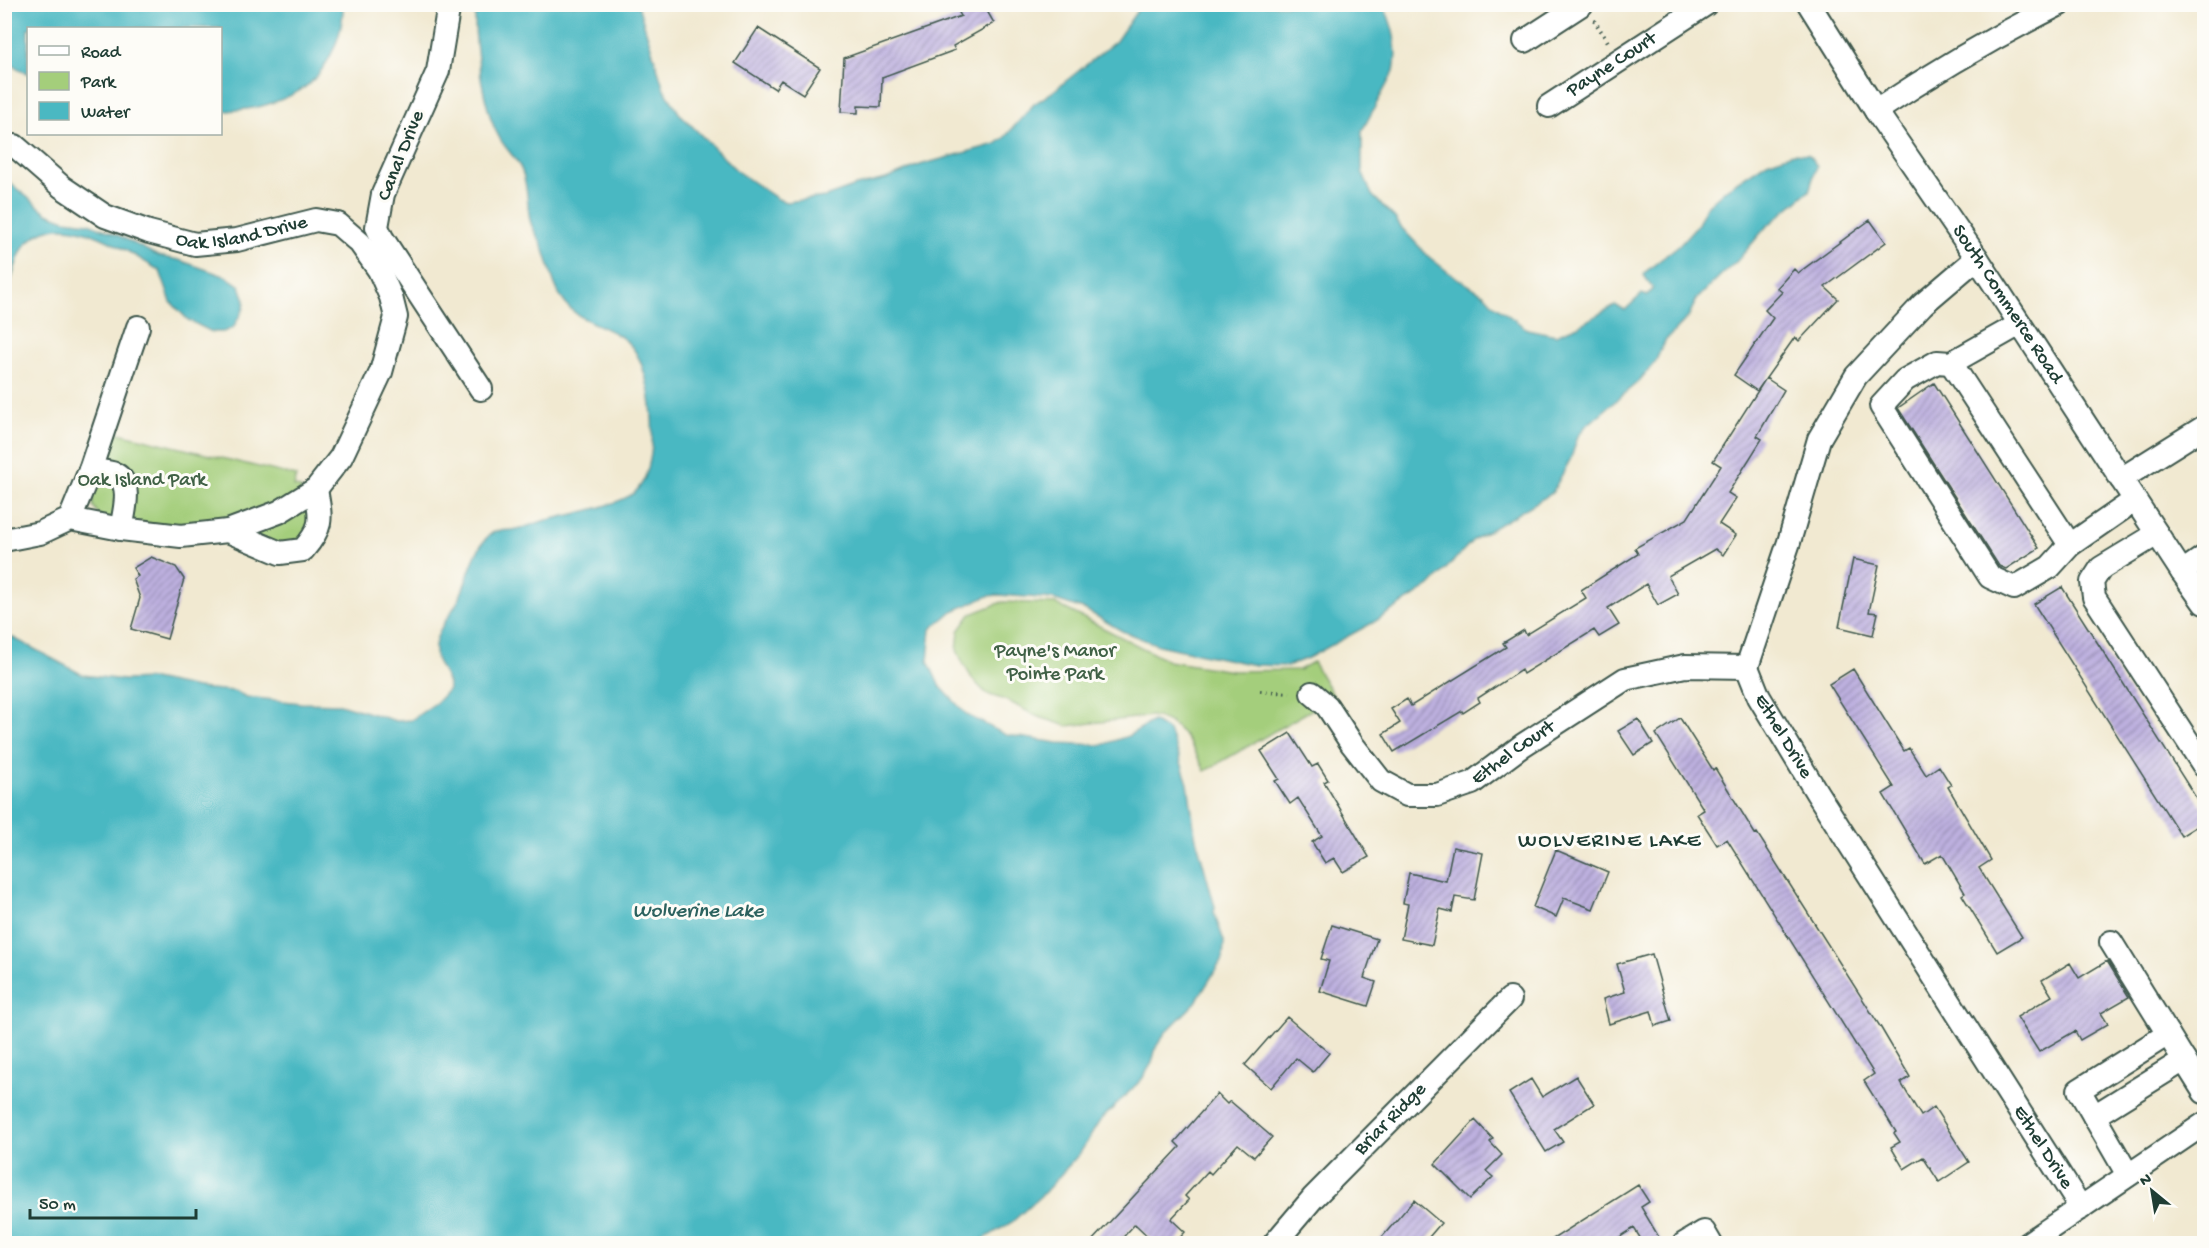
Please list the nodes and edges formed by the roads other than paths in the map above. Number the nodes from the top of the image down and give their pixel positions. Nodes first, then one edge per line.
1 (449, 4) edge
2 (1706, 4) edge
3 (1809, 4) edge
4 (2060, 4) edge
5 (1587, 12) edge
6 (1525, 41) dead end
7 (1549, 105) dead end
8 (1876, 111) junction
9 (15, 146) dead end
10 (1977, 258) junction
11 (388, 265) junction
12 (2020, 324) junction
13 (138, 327) dead end
14 (1951, 363) junction
15 (481, 389) dead end
16 (2205, 427) edge
17 (90, 470) junction
18 (2121, 479) junction
19 (316, 489) junction
20 (2135, 500) junction
21 (70, 519) junction
22 (121, 529) junction
23 (228, 531) junction
24 (2157, 534) junction
25 (4, 540) edge
26 (2070, 545) junction
27 (2205, 557) edge
28 (2182, 572) junction
29 (2205, 603) edge
30 (1747, 667) junction
31 (1312, 693) road end
32 (2205, 766) edge
33 (2111, 942) dead end
34 (1510, 999) dead end
35 (2168, 1034) junction
36 (2184, 1060) junction
37 (2205, 1092) edge
38 (2094, 1116) junction
39 (2205, 1124) edge
40 (2128, 1175) junction
41 (2081, 1208) junction
42 (2055, 1236) edge
43 (1274, 1244) edge
44 (1684, 1244) edge
45 (1711, 1244) edge
46 (2027, 1244) edge

1 - 11 street, Canal Drive
2 - 7 street, Payne Court
3 - 8 street, South Commerce Road
4 - 8 street
5 - 6 street
8 - 10 street, South Commerce Road
9 - 11 street, Oak Island Drive
10 - 12 street, South Commerce Road
10 - 30 street
11 - 15 street, Canal Drive
11 - 19 street, Oak Island Drive
12 - 14 street
12 - 18 street, South Commerce Road
13 - 17 street
14 - 26 street
14 - 26 street
16 - 18 street
17 - 21 street
17 - 22 street
18 - 20 street, South Commerce Road
19 - 23 street, Oak Island Drive
19 - 23 street, Oak Island Drive
20 - 24 street, South Commerce Road
20 - 26 street
21 - 22 street, Oak Island Drive
21 - 25 street
22 - 23 street, Oak Island Drive
24 - 28 street, South Commerce Road
24 - 32 street
27 - 28 street
28 - 29 street, South Commerce Road
30 - 31 street, Ethel Court
30 - 41 street, Ethel Drive
33 - 35 street
34 - 43 street, Briar Ridge
35 - 36 street
35 - 38 street
36 - 37 street
36 - 38 street
38 - 40 street
39 - 40 street
40 - 41 street
41 - 42 street
42 - 46 street
44 - 45 street

